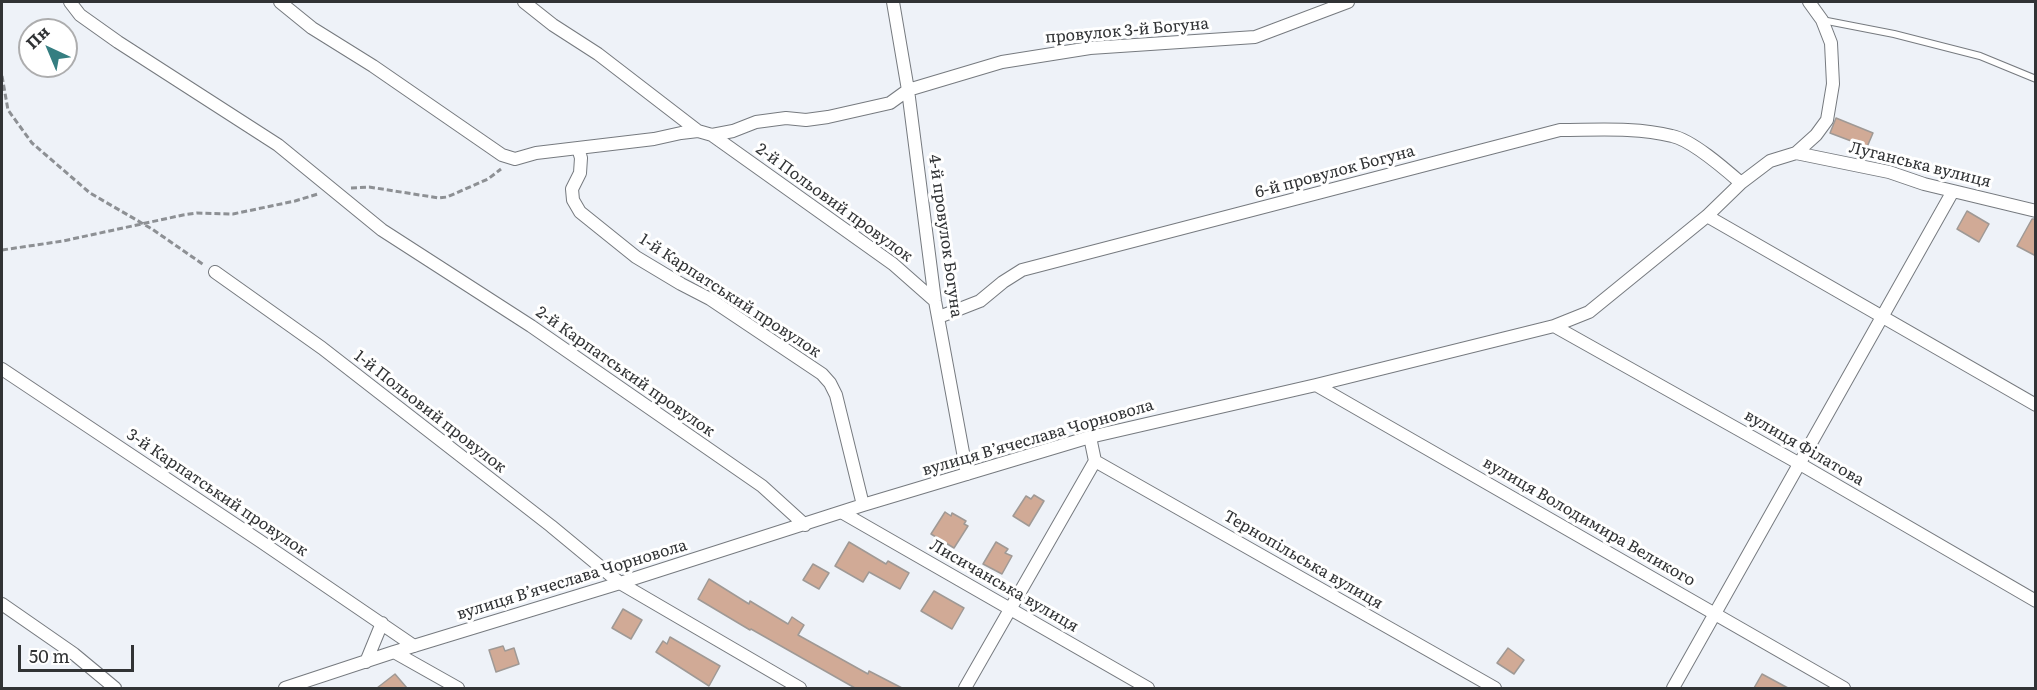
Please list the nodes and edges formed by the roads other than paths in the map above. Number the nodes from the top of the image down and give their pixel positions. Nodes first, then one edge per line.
1 (70, 2) edge
2 (280, 2) edge
3 (524, 2) edge
4 (893, 2) edge
5 (1348, 2) edge
6 (1809, 2) edge
7 (1822, 20) junction
8 (2036, 79) edge
9 (908, 90) junction
10 (698, 131) junction
11 (712, 135) junction
12 (578, 148) junction
13 (1796, 153) junction
14 (1741, 183) junction
15 (1953, 191) junction
16 (2036, 211) edge
17 (1707, 216) junction
18 (215, 272) road end
19 (935, 301) junction
20 (939, 317) junction
21 (1883, 317) junction
22 (1554, 326) junction
23 (2, 369) edge
24 (1316, 385) junction
25 (2036, 405) edge
26 (1090, 437) junction
27 (1095, 461) junction
28 (1800, 464) junction
29 (967, 474) junction
30 (863, 505) junction
31 (843, 513) junction
32 (806, 525) junction
33 (620, 583) junction
34 (2036, 601) edge
35 (2, 604) edge
36 (1010, 609) junction
37 (1715, 613) junction
38 (382, 623) junction
39 (414, 646) junction
40 (394, 652) junction
41 (366, 662) junction
42 (115, 688) edge
43 (285, 688) edge
44 (458, 688) edge
45 (801, 688) edge
46 (965, 688) edge
47 (1148, 688) edge
48 (1495, 688) edge
49 (1673, 688) edge
50 (1844, 688) edge

1 - 32 street, 2-й Карпатський провулок
2 - 12 street
3 - 10 street
4 - 9 street, 4-й провулок Богуна
5 - 9 street, провулок 3-й Богуна
6 - 7 street
7 - 8 lane
7 - 13 street
9 - 11 street, провулок 3-й Богуна
9 - 19 street, 4-й провулок Богуна
10 - 11 street
10 - 12 street
11 - 19 street, 2-й Польовий провулок
12 - 30 street, 1-й Карпатський провулок
13 - 14 street, вулиця Вʼячеслава Чорновола
13 - 15 street, Луганська вулиця
14 - 17 street, вулиця Вʼячеслава Чорновола
14 - 20 street, 6-й провулок Богуна
15 - 16 street, Луганська вулиця
15 - 21 street
17 - 21 street
17 - 22 street, вулиця Вʼячеслава Чорновола
18 - 33 street, 1-й Польовий провулок
19 - 20 street, 4-й провулок Богуна
20 - 29 street, 4-й провулок Богуна
21 - 25 street
21 - 28 street
22 - 24 street, вулиця Вʼячеслава Чорновола
22 - 28 street, вулиця Філатова
23 - 38 street, 3-й Карпатський провулок
24 - 26 street, вулиця Вʼячеслава Чорновола
24 - 37 street, вулиця Володимира Великого
26 - 27 street
26 - 29 street, вулиця Вʼячеслава Чорновола
27 - 36 street
27 - 48 street, Тернопільська вулиця
28 - 34 street, вулиця Філатова
28 - 37 street
29 - 30 street, вулиця Вʼячеслава Чорновола
30 - 31 street, вулиця Вʼячеслава Чорновола
31 - 32 street, вулиця Вʼячеслава Чорновола
31 - 36 street, Лисичанська вулиця
32 - 33 street, вулиця Вʼячеслава Чорновола
33 - 39 street, вулиця Вʼячеслава Чорновола
33 - 45 street, 1-й Польовий провулок
35 - 42 street
36 - 46 street
36 - 47 street, Лисичанська вулиця
37 - 49 street
37 - 50 street, вулиця Володимира Великого
38 - 39 street, 3-й Карпатський провулок
38 - 41 street
39 - 40 street, вулиця Вʼячеслава Чорновола
40 - 41 street, вулиця Вʼячеслава Чорновола
40 - 44 street
41 - 43 street, вулиця Вʼячеслава Чорновола

